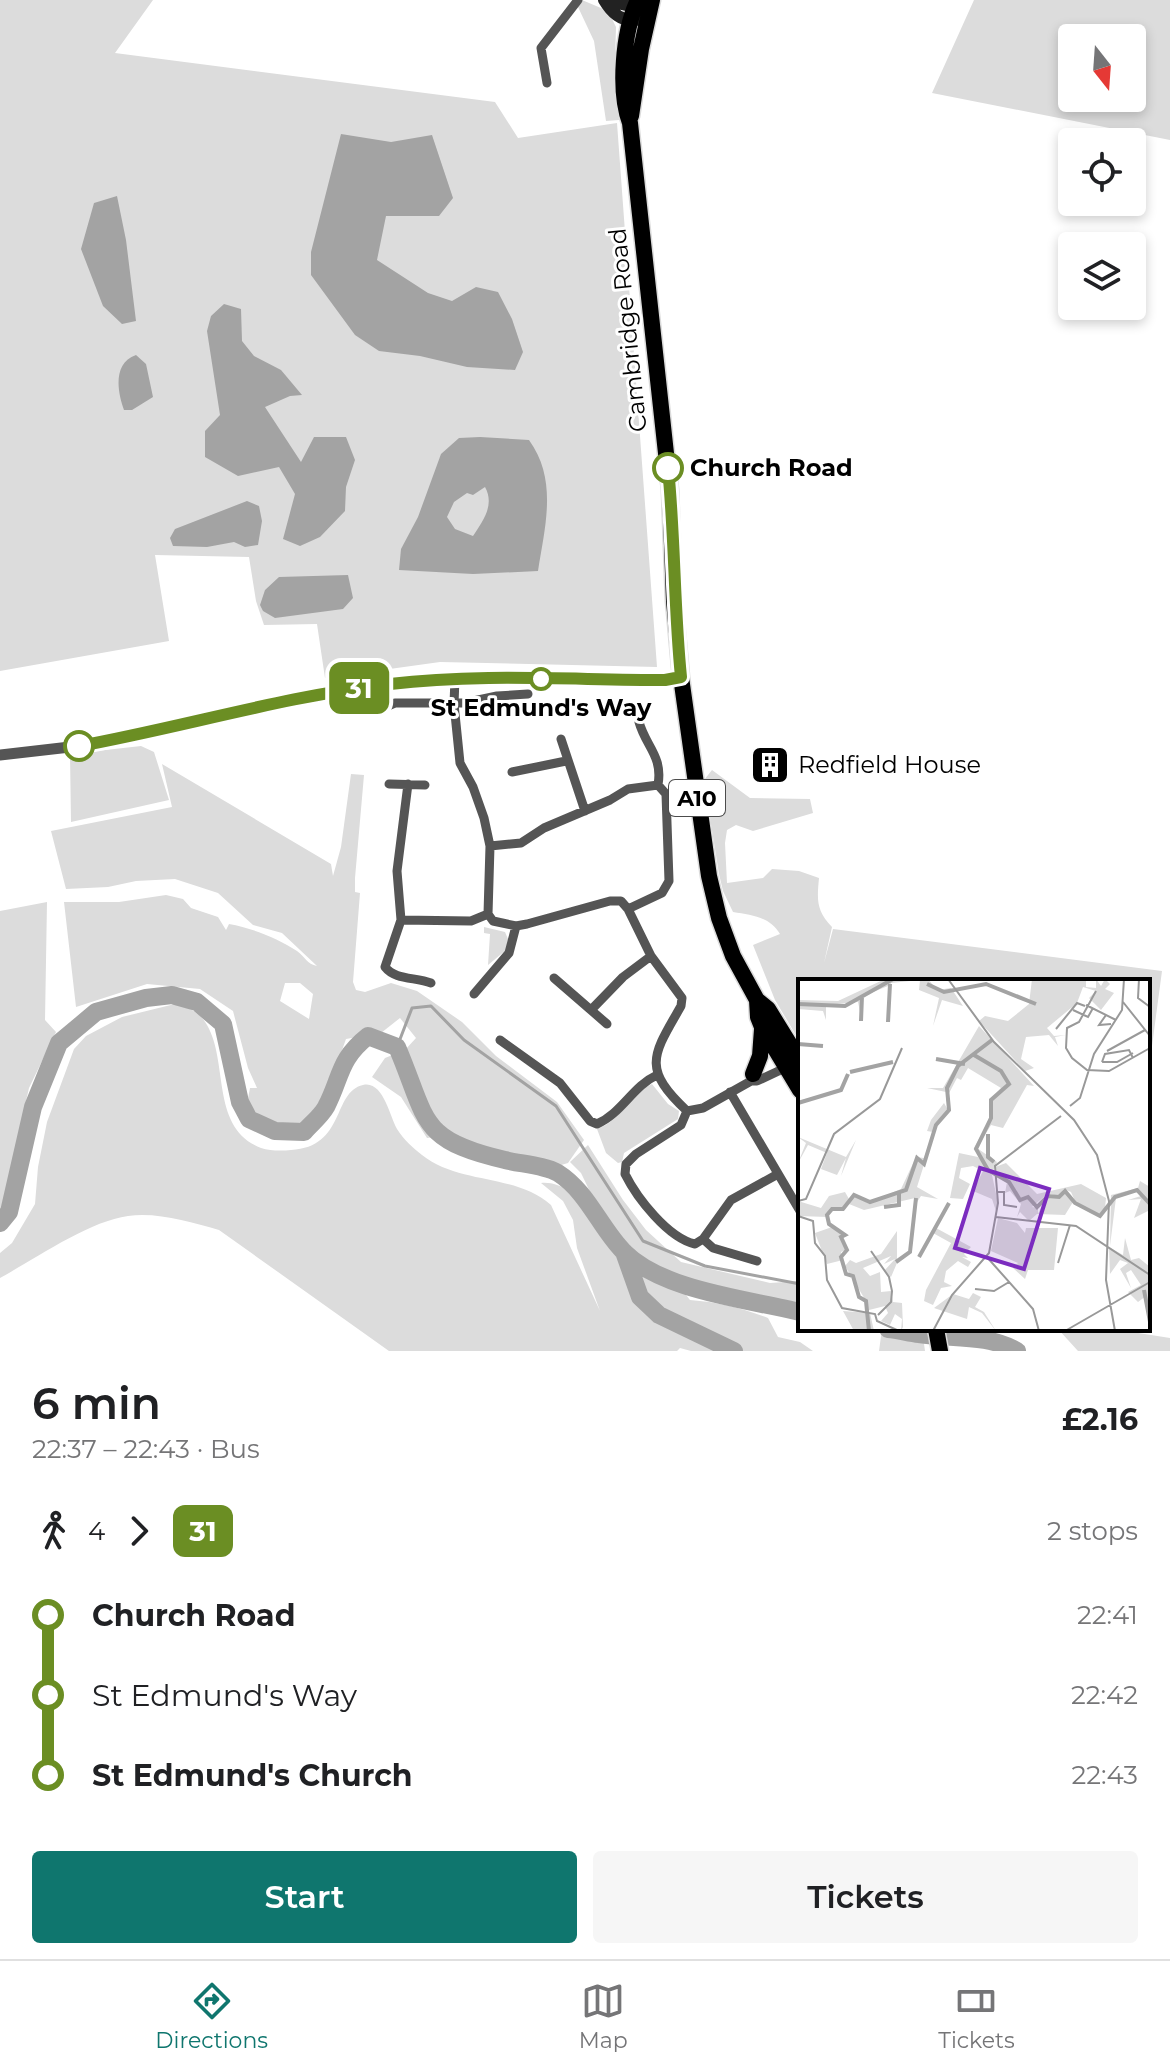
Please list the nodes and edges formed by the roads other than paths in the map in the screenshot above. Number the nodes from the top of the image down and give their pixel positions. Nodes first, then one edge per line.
1 (578, 0) edge
2 (641, 9) edge
3 (547, 83) dead end
4 (681, 677) junction
5 (455, 678) junction
6 (528, 694) dead end
7 (454, 704) junction
8 (375, 707) dead end
9 (639, 722) dead end
10 (561, 739) dead end
11 (0, 755) edge
12 (566, 761) junction
13 (512, 772) dead end
14 (389, 784) dead end
15 (408, 784) junction
16 (425, 785) dead end
17 (658, 785) junction
18 (585, 811) junction
19 (490, 846) junction
20 (628, 909) junction
21 (488, 914) junction
22 (401, 920) junction
23 (516, 926) junction
24 (651, 956) junction
25 (554, 978) dead end
26 (431, 983) dead end
27 (474, 994) dead end
28 (757, 1000) junction
29 (591, 1010) junction
30 (607, 1024) dead end
31 (762, 1027) junction
32 (500, 1040) dead end
33 (791, 1059) edge
34 (657, 1075) junction
35 (752, 1078) junction
36 (798, 1083) edge
37 (730, 1092) junction
38 (687, 1111) junction
39 (778, 1174) junction
40 (798, 1208) edge
41 (703, 1239) junction
42 (757, 1261) dead end
43 (936, 1331) edge
44 (940, 1351) edge

1 - 3 street
2 - 4 highway, Cambridge Road / A10
4 - 5 street
4 - 28 highway, Cambridge Road / A10
5 - 7 street
5 - 11 street
6 - 7 street
7 - 8 street
7 - 19 street
9 - 17 street
10 - 12 street
12 - 13 street
12 - 18 street
14 - 15 street
15 - 16 street
15 - 22 street
17 - 18 street
17 - 20 street
18 - 19 street
19 - 21 street
20 - 23 street
20 - 24 street
21 - 22 street
21 - 23 street
22 - 26 street
23 - 27 street
24 - 29 street
24 - 34 street
25 - 29 street
28 - 31 highway, Cambridge Road / A10
28 - 33 highway, Cambridge Road / A10
29 - 30 street
31 - 33 highway, Cambridge Road / A10
31 - 35 highway
32 - 34 street
33 - 35 street
33 - 36 highway, Cambridge Road / A10
34 - 38 street
35 - 37 street
37 - 38 street
37 - 39 street
38 - 41 street
39 - 40 street
39 - 41 street
41 - 42 street
43 - 44 highway

